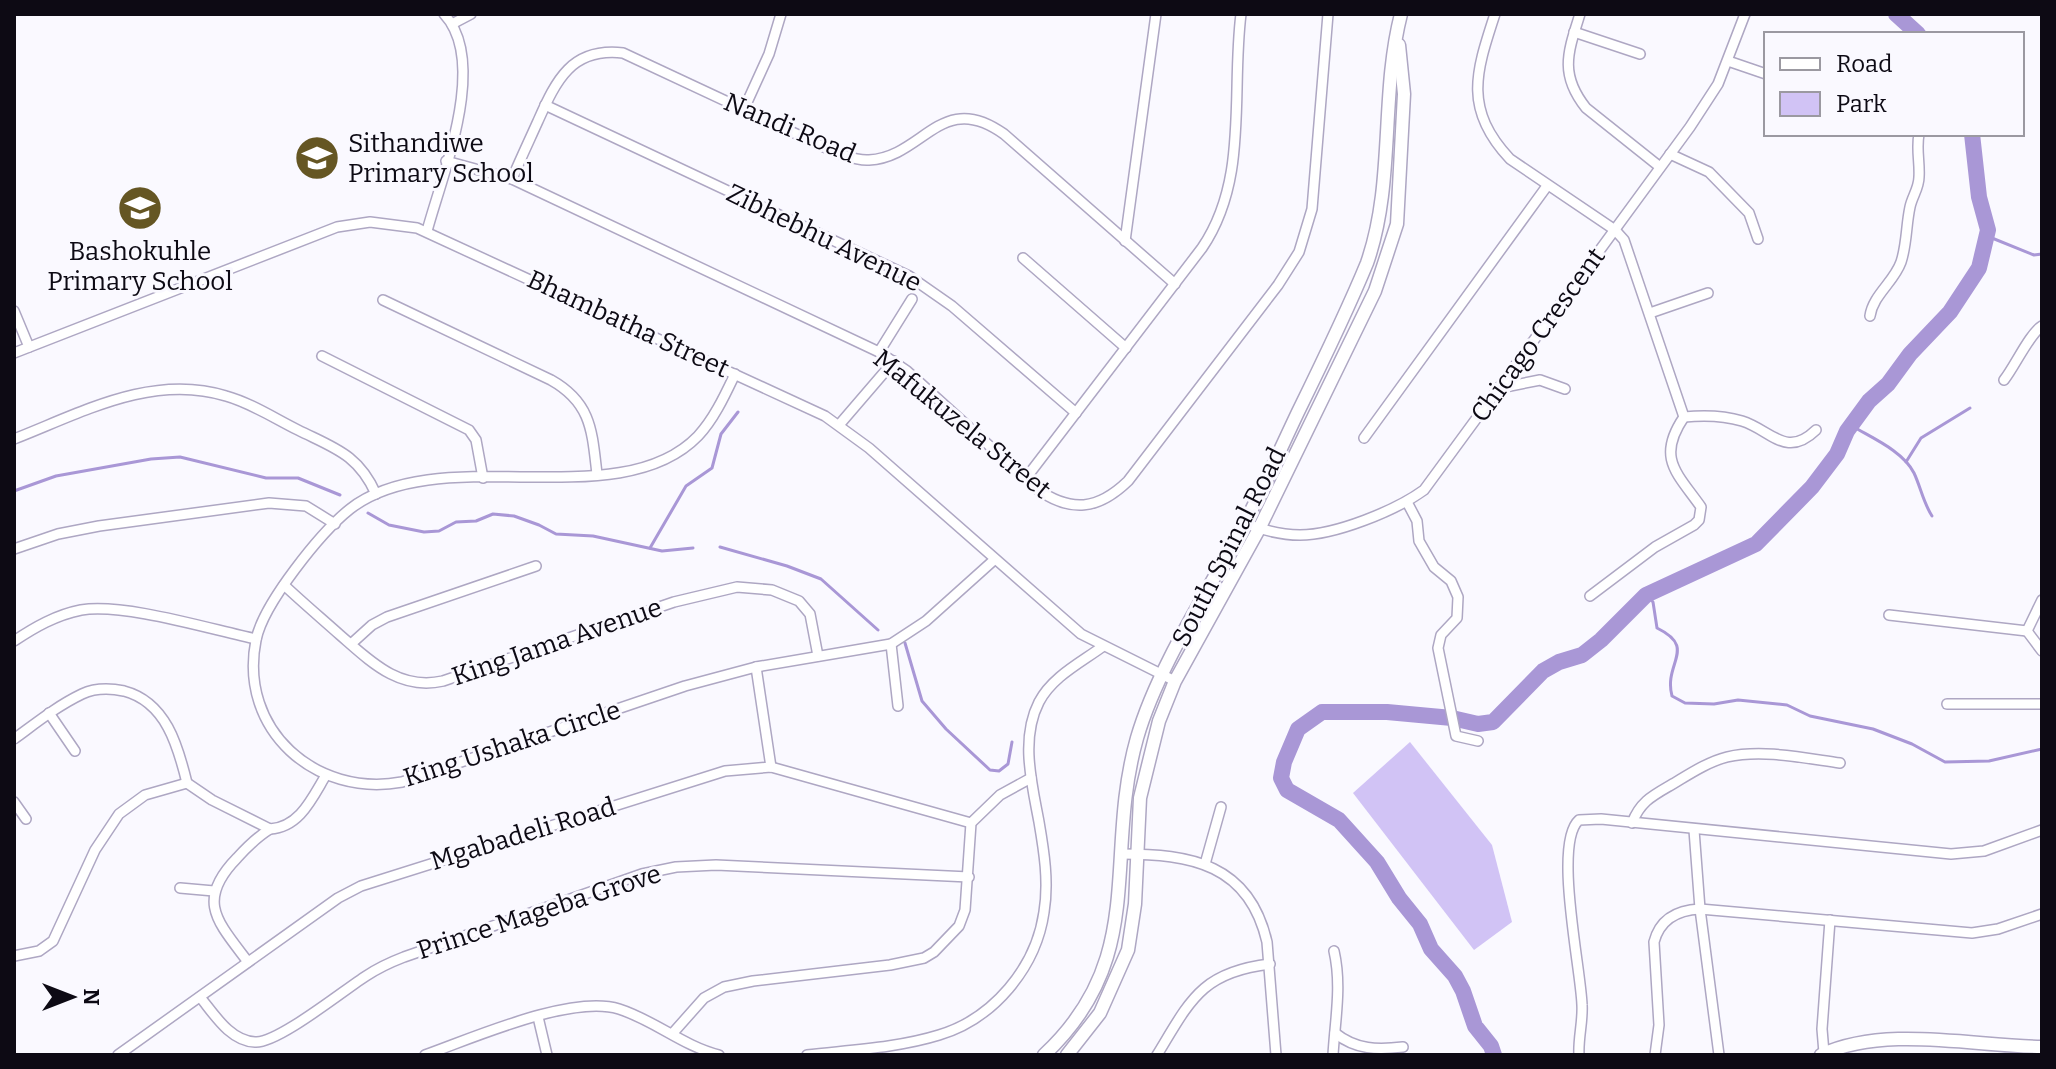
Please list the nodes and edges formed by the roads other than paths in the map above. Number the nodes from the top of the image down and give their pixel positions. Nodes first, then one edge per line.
1 (444, 14) edge
2 (471, 14) edge
3 (781, 14) edge
4 (1156, 14) edge
5 (1241, 14) edge
6 (1328, 14) edge
7 (1401, 14) edge
8 (1495, 14) edge
9 (1580, 14) edge
10 (1745, 14) edge
11 (452, 24) junction
12 (1397, 30) junction
13 (1574, 32) junction
14 (1640, 54) dead end
15 (1728, 61) junction
16 (1764, 73) edge
17 (545, 105) junction
18 (744, 109) junction
19 (1919, 136) edge
20 (1670, 154) junction
21 (446, 161) junction
22 (1660, 167) junction
23 (512, 179) junction
24 (1547, 186) junction
25 (1615, 230) junction
26 (427, 231) junction
27 (1758, 239) dead end
28 (1125, 241) junction
29 (1023, 258) dead end
30 (1175, 284) junction
31 (1708, 293) dead end
32 (912, 299) dead end
33 (383, 300) dead end
34 (14, 311) edge
35 (1650, 313) junction
36 (1870, 316) dead end
37 (2042, 326) edge
38 (29, 347) junction
39 (1126, 348) junction
40 (879, 352) junction
41 (14, 353) edge
42 (322, 356) dead end
43 (894, 361) junction
44 (735, 374) junction
45 (2004, 380) dead end
46 (1500, 388) junction
47 (1565, 389) dead end
48 (1076, 413) junction
49 (1684, 417) junction
50 (839, 425) junction
51 (1816, 430) dead end
52 (1364, 438) dead end
53 (14, 439) edge
54 (597, 474) junction
55 (483, 478) junction
56 (1026, 478) junction
57 (376, 494) junction
58 (1407, 502) junction
59 (1244, 523) junction
60 (335, 524) junction
61 (1259, 529) junction
62 (14, 549) edge
63 (994, 560) junction
64 (536, 566) dead end
65 (284, 585) junction
66 (1590, 596) dead end
67 (2042, 600) edge
68 (1889, 615) dead end
69 (2027, 631) junction
70 (256, 639) junction
71 (14, 641) edge
72 (351, 644) junction
73 (891, 644) junction
74 (1102, 647) junction
75 (2042, 651) edge
76 (818, 656) junction
77 (756, 667) junction
78 (1162, 675) junction
79 (1175, 681) junction
80 (1947, 704) dead end
81 (2042, 704) edge
82 (898, 706) dead end
83 (49, 713) junction
84 (14, 739) edge
85 (1478, 741) dead end
86 (75, 751) dead end
87 (1840, 763) dead end
88 (771, 767) junction
89 (326, 775) junction
90 (1031, 778) junction
91 (187, 783) junction
92 (14, 802) edge
93 (1221, 807) dead end
94 (26, 819) dead end
95 (971, 823) junction
96 (1632, 823) junction
97 (270, 829) junction
98 (1694, 830) junction
99 (2042, 830) edge
100 (1121, 854) junction
101 (1136, 854) junction
102 (1205, 864) junction
103 (969, 877) junction
104 (180, 888) dead end
105 (214, 891) junction
106 (1700, 909) junction
107 (2042, 914) edge
108 (1830, 920) junction
109 (1334, 951) dead end
110 (14, 956) edge
111 (248, 962) junction
112 (1270, 964) junction
113 (200, 997) junction
114 (538, 1017) junction
115 (1335, 1033) junction
116 (672, 1034) junction
117 (1403, 1047) dead end
118 (2042, 1047) edge
119 (1577, 1054) edge
120 (1822, 1054) edge
121 (118, 1055) edge
122 (425, 1055) edge
123 (547, 1055) edge
124 (719, 1055) edge
125 (807, 1055) edge
126 (1044, 1055) edge
127 (1067, 1055) edge
128 (1158, 1055) edge
129 (1276, 1055) edge
130 (1333, 1055) edge
131 (1655, 1055) edge
132 (1719, 1055) edge

1 - 11 street
2 - 11 street
3 - 18 street
4 - 28 street
5 - 30 street
6 - 56 street, Mafukuzela Street
7 - 12 street, South Spinal Road
8 - 24 street
9 - 13 street
10 - 15 street, Chicago Crescent
11 - 21 street
12 - 59 street, South Spinal Road
12 - 61 street, South Spinal Road
13 - 14 street
13 - 22 street
15 - 16 street
15 - 20 street, Chicago Crescent
17 - 18 street, Nandi Road
17 - 23 street, Nandi Road
17 - 48 street, Zibhebhu Avenue
18 - 28 street, Nandi Road
19 - 36 street
20 - 22 street, Chicago Crescent
20 - 27 street
21 - 23 street, Mafukuzela Street
21 - 26 street
22 - 25 street, Chicago Crescent
23 - 40 street, Mafukuzela Street
24 - 25 street
24 - 52 street
25 - 35 street
25 - 46 street, Chicago Crescent
26 - 38 street, Bhambatha Street
26 - 44 street, Bhambatha Street
28 - 30 street, Nandi Road
29 - 39 street
30 - 39 street
31 - 35 street
32 - 40 street
33 - 54 street
34 - 38 street
35 - 49 street
37 - 45 street
38 - 41 street, Bhambatha Street
39 - 48 street
40 - 43 street, Mafukuzela Street
42 - 55 street
43 - 50 street
43 - 56 street, Mafukuzela Street
44 - 50 street, Bhambatha Street
44 - 54 street, King Ushaka Circle
46 - 47 street
46 - 58 street, Chicago Crescent
48 - 56 street
49 - 51 street
49 - 66 street
50 - 63 street, Bhambatha Street
53 - 57 street
54 - 55 street, King Ushaka Circle
55 - 57 street, King Ushaka Circle
57 - 60 street, King Ushaka Circle
58 - 61 street, Chicago Crescent
58 - 85 street
59 - 61 street, Chicago Crescent
59 - 78 street, South Spinal Road
60 - 62 street
60 - 65 street, King Ushaka Circle
61 - 79 street, South Spinal Road
63 - 73 street, King Ushaka Circle
63 - 74 street, Bhambatha Street
64 - 72 street
65 - 70 street, King Ushaka Circle
65 - 72 street, King Jama Avenue
67 - 69 street
68 - 69 street
69 - 75 street
70 - 71 street
70 - 89 street, King Ushaka Circle
72 - 76 street, King Jama Avenue
73 - 76 street, King Ushaka Circle
73 - 82 street
74 - 78 street, Bhambatha Street
74 - 90 street
76 - 77 street, King Ushaka Circle
77 - 88 street
77 - 89 street, King Ushaka Circle
78 - 79 street, Bhambatha Street
78 - 100 street, South Spinal Road
79 - 101 street, South Spinal Road
80 - 81 street
83 - 84 street
83 - 86 street
83 - 91 street
87 - 96 street
88 - 95 street, Mgabadeli Road
88 - 111 street, Mgabadeli Road
89 - 97 street
90 - 95 street
90 - 125 street
91 - 97 street
91 - 110 street
92 - 94 street
93 - 102 street
95 - 103 street
96 - 98 street
96 - 119 street
97 - 105 street
98 - 99 street
98 - 106 street
100 - 101 street
100 - 126 street, South Spinal Road
101 - 102 street
101 - 127 street, South Spinal Road
102 - 112 street
103 - 113 street, Prince Mageba Grove
103 - 116 street
104 - 105 street
105 - 111 street
106 - 108 street
106 - 131 street
106 - 132 street
107 - 108 street
108 - 120 street
109 - 115 street
111 - 113 street, Mgabadeli Road
112 - 128 street
112 - 129 street
113 - 121 street, Mgabadeli Road
114 - 116 street
114 - 122 street
114 - 123 street
115 - 117 street
115 - 130 street
116 - 124 street
118 - 120 street

